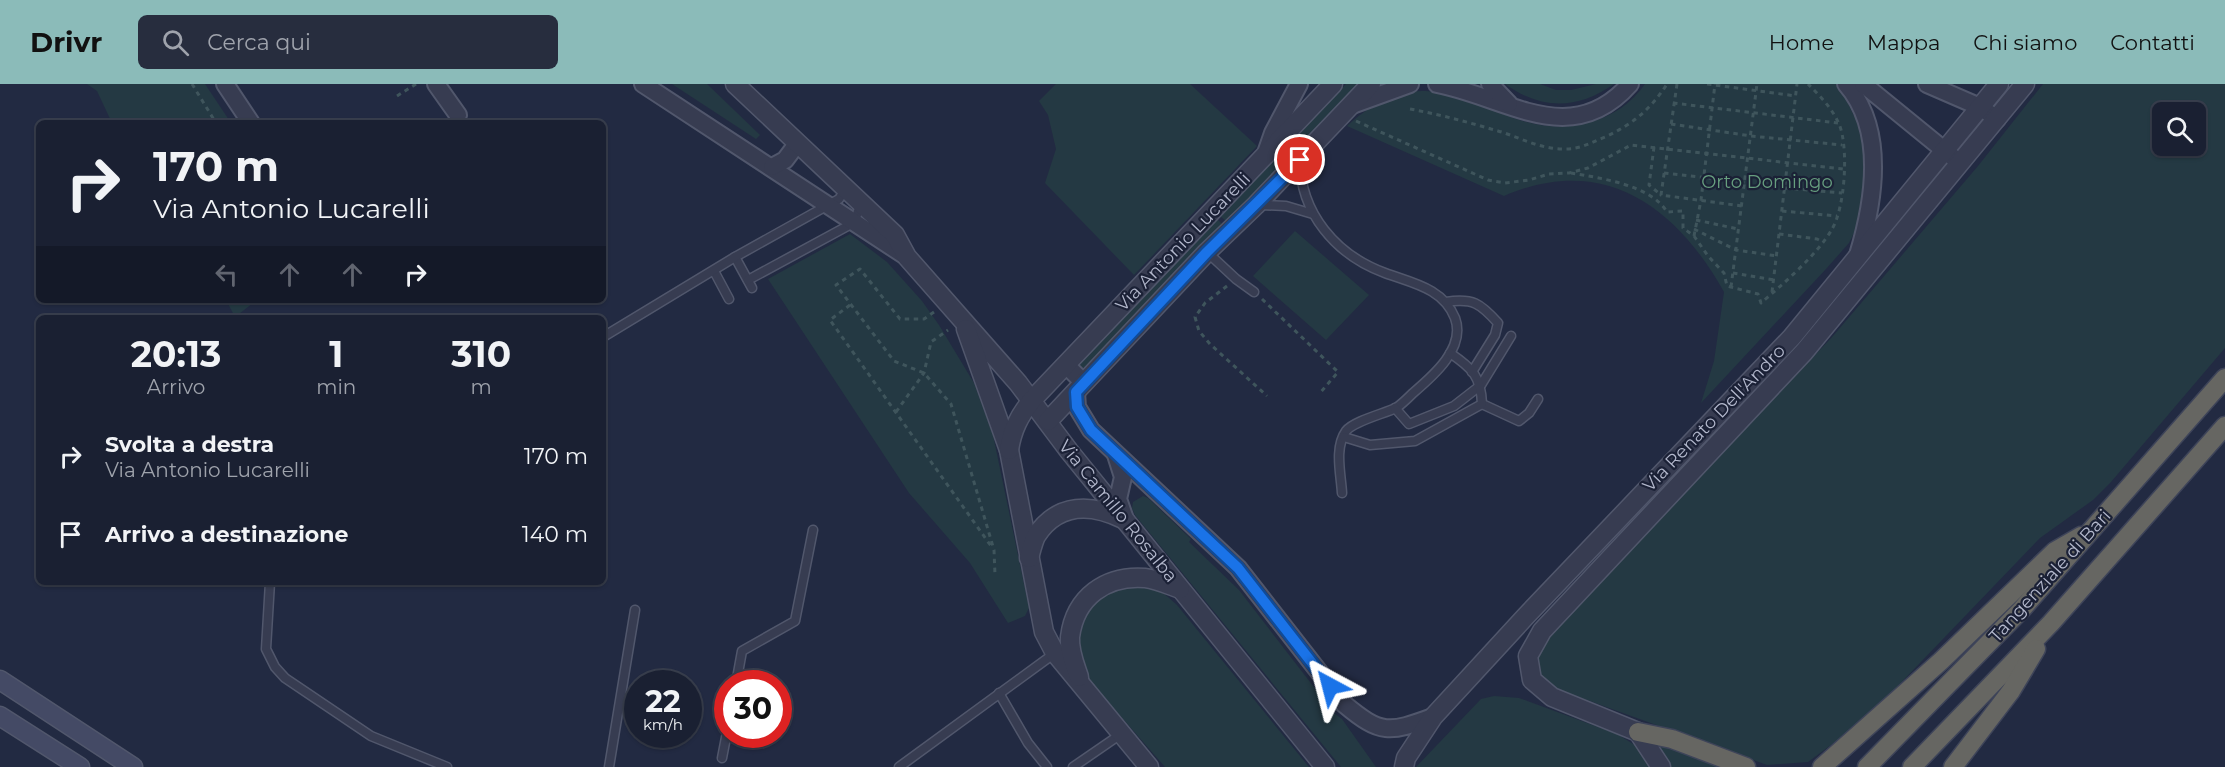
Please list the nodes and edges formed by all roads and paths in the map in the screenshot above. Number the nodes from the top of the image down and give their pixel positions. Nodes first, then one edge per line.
1 (192, 84) edge
2 (225, 84) edge
3 (416, 84) edge
4 (643, 84) edge
5 (735, 84) edge
6 (1299, 84) edge
7 (1333, 84) edge
8 (1371, 84) edge
9 (1410, 84) edge
10 (1437, 84) edge
11 (1490, 84) edge
12 (1630, 84) edge
13 (1677, 84) edge
14 (1707, 84) edge
15 (1715, 84) edge
16 (1757, 84) edge
17 (1797, 84) edge
18 (1808, 84) edge
19 (1846, 84) edge
20 (1863, 84) edge
21 (1927, 84) edge
22 (1999, 84) edge
23 (2025, 84) edge
24 (439, 88) edge
25 (1757, 90) junction
26 (397, 96) dead end
27 (1796, 96) junction
28 (1673, 103) junction
29 (1712, 106) junction
30 (1512, 107) junction
31 (1980, 107) junction
32 (1347, 110) junction
33 (1754, 111) junction
34 (458, 115) dead end
35 (1793, 117) junction
36 (1997, 119) junction
37 (214, 120) edge
38 (249, 120) edge
39 (1838, 123) junction
40 (1671, 124) junction
41 (1709, 130) junction
42 (1751, 136) junction
43 (1791, 140) junction
44 (797, 144) junction
45 (1843, 145) junction
46 (1654, 147) junction
47 (1667, 148) junction
48 (1944, 151) junction
49 (1706, 153) junction
50 (1264, 156) junction
51 (1748, 158) junction
52 (1300, 160) junction
53 (1788, 162) junction
54 (1961, 163) junction
55 (772, 167) junction
56 (1843, 169) junction
57 (1569, 173) junction
58 (1664, 173) junction
59 (1703, 177) junction
60 (1745, 182) junction
61 (1785, 188) junction
62 (846, 189) junction
63 (1842, 193) junction
64 (1661, 195) junction
65 (1701, 200) junction
66 (828, 205) junction
67 (1256, 205) junction
68 (1742, 206) junction
69 (1782, 211) junction
70 (860, 214) junction
71 (1313, 214) junction
72 (1838, 216) junction
73 (1696, 220) junction
74 (1694, 229) junction
75 (1738, 229) junction
76 (1779, 234) junction
77 (1694, 236) junction
78 (1823, 242) junction
79 (1736, 250) junction
80 (1207, 252) junction
81 (1777, 256) junction
82 (735, 257) junction
83 (1857, 258) junction
84 (714, 271) junction
85 (1732, 273) junction
86 (1236, 279) junction
87 (1774, 280) junction
88 (1731, 287) junction
89 (1254, 292) joint
90 (1772, 293) junction
91 (729, 299) dead end
92 (947, 302) junction
93 (1446, 302) junction
94 (851, 305) junction
95 (962, 319) junction
96 (606, 335) edge
97 (1512, 336) dead end
98 (1450, 353) junction
99 (1066, 365) junction
100 (1472, 372) junction
101 (924, 373) junction
102 (2225, 378) edge
103 (1481, 386) junction
104 (1080, 387) junction
105 (1320, 393) dead end
106 (1268, 396) dead end
107 (1538, 399) dead end
108 (1032, 400) junction
109 (1482, 404) junction
110 (1395, 408) junction
111 (896, 411) junction
112 (1048, 421) junction
113 (2225, 426) edge
114 (1344, 436) junction
115 (1009, 450) junction
116 (1114, 450) junction
117 (1342, 493) dead end
118 (1125, 520) junction
119 (2093, 529) junction
120 (813, 530) dead end
121 (994, 550) junction
122 (1029, 558) junction
123 (995, 575) dead end
124 (270, 585) edge
125 (1180, 589) junction
126 (635, 610) dead end
127 (2051, 623) junction
128 (1055, 653) junction
129 (739, 670) edge
130 (0, 680) edge
131 (1083, 688) junction
132 (999, 693) junction
133 (0, 716) edge
134 (1432, 717) junction
135 (1638, 732) junction
136 (1121, 734) junction
137 (724, 748) edge
138 (1835, 754) junction
139 (722, 758) dead end
140 (80, 767) edge
141 (133, 767) edge
142 (447, 767) edge
143 (609, 767) edge
144 (899, 767) edge
145 (1047, 767) edge
146 (1073, 767) edge
147 (1149, 767) edge
148 (1325, 767) edge
149 (1404, 767) edge
150 (1661, 767) edge
151 (1746, 767) edge
152 (1810, 767) edge
153 (1822, 767) edge
154 (1867, 767) edge
155 (1912, 767) edge
156 (1953, 767) edge

1 - 37 path
2 - 38 street
3 - 26 path
4 - 55 street
5 - 44 street, Via Camillo Rosalba
6 - 50 street
7 - 50 street, Via Antonio Lucarelli
8 - 32 street, Via Antonio Lucarelli
9 - 32 street
10 - 30 street
11 - 30 street
12 - 30 street
13 - 28 path
14 - 15 path
15 - 25 path
15 - 29 path
16 - 25 path
17 - 27 path
18 - 39 path
19 - 83 street
20 - 48 street
21 - 31 street
22 - 31 street, Via Renato Dell'Andro
23 - 36 street, Via Renato Dell'Andro
24 - 34 street
25 - 27 path
25 - 33 path
27 - 35 path
28 - 29 path
28 - 40 path
29 - 33 path
29 - 41 path
31 - 36 street
31 - 48 street, Via Renato Dell'Andro
32 - 52 street, Via Antonio Lucarelli
32 - 57 path
33 - 35 path
33 - 42 path
35 - 39 path
35 - 43 path
36 - 54 street, Via Renato Dell'Andro
39 - 45 path
40 - 41 path
40 - 47 path
41 - 42 path
41 - 49 path
42 - 43 path
42 - 51 path
43 - 45 path
43 - 53 path
44 - 55 street
44 - 62 street, Via Camillo Rosalba
45 - 56 path
46 - 47 path
46 - 57 path
46 - 64 path
47 - 49 path
47 - 58 path
48 - 54 street
48 - 83 street, Via Renato Dell'Andro
49 - 51 path
49 - 59 path
50 - 99 street, Via Antonio Lucarelli
51 - 53 path
51 - 60 path
52 - 67 street, Via Antonio Lucarelli
52 - 71 lane
53 - 56 path
53 - 61 path
54 - 135 street, Via Renato Dell'Andro
55 - 66 street
56 - 63 path
57 - 77 path
58 - 59 path
58 - 64 path
59 - 60 path
59 - 65 path
60 - 68 path
61 - 63 path
61 - 69 path
62 - 66 lane
62 - 70 street, Via Camillo Rosalba
63 - 72 path
64 - 65 path
65 - 68 path
65 - 73 path
66 - 70 street
66 - 82 lane
67 - 71 lane
67 - 80 street, Via Antonio Lucarelli
68 - 75 path
69 - 72 path
69 - 76 path
70 - 82 lane
70 - 92 street, Via Camillo Rosalba
71 - 93 lane
72 - 78 path
73 - 74 path
73 - 75 path
74 - 77 path
74 - 79 path
75 - 79 path
76 - 78 path
76 - 81 path
77 - 88 path
78 - 90 path
79 - 81 path
79 - 85 path
80 - 86 lane
80 - 104 street, Via Antonio Lucarelli
81 - 87 path
82 - 84 lane
83 - 134 street, Via Renato Dell'Andro
84 - 91 lane
84 - 96 lane
85 - 87 path
85 - 88 path
86 - 89 lane
86 - 106 path
87 - 90 path
88 - 90 path
89 - 105 path
92 - 94 path
92 - 95 street, Via Camillo Rosalba
93 - 98 lane
93 - 100 lane
94 - 101 path
94 - 111 path
95 - 101 path
95 - 108 street, Via Camillo Rosalba
95 - 115 street
97 - 103 lane
98 - 100 lane
98 - 110 lane
99 - 104 street
99 - 108 street, Via Antonio Lucarelli
100 - 103 lane
101 - 111 path
101 - 121 path
102 - 119 highway, Tangenziale di Bari
103 - 109 lane
103 - 110 lane
104 - 112 street, Via Antonio Lucarelli
104 - 116 street
107 - 109 lane
108 - 112 street, Via Camillo Rosalba
108 - 115 street, Via Antonio Lucarelli
109 - 114 lane
110 - 114 lane
111 - 121 path
112 - 118 street, Via Camillo Rosalba
113 - 127 highway, Tangenziale di Bari
114 - 117 lane
115 - 122 street
116 - 118 street
116 - 134 street
118 - 122 street
118 - 125 street, Via Camillo Rosalba
119 - 138 highway
119 - 154 highway, Tangenziale di Bari
120 - 129 lane
121 - 123 path
122 - 128 street
124 - 142 lane
125 - 131 street
125 - 148 street, Via Camillo Rosalba
126 - 143 lane
127 - 155 highway, Tangenziale di Bari
127 - 156 highway
128 - 131 street
128 - 132 lane
130 - 141 main road
131 - 136 street
132 - 144 lane
132 - 145 lane
133 - 140 main road
134 - 149 street, Via Renato Dell'Andro
135 - 150 street
135 - 151 highway
136 - 146 lane
136 - 147 street
137 - 139 lane
138 - 152 highway
138 - 153 highway

